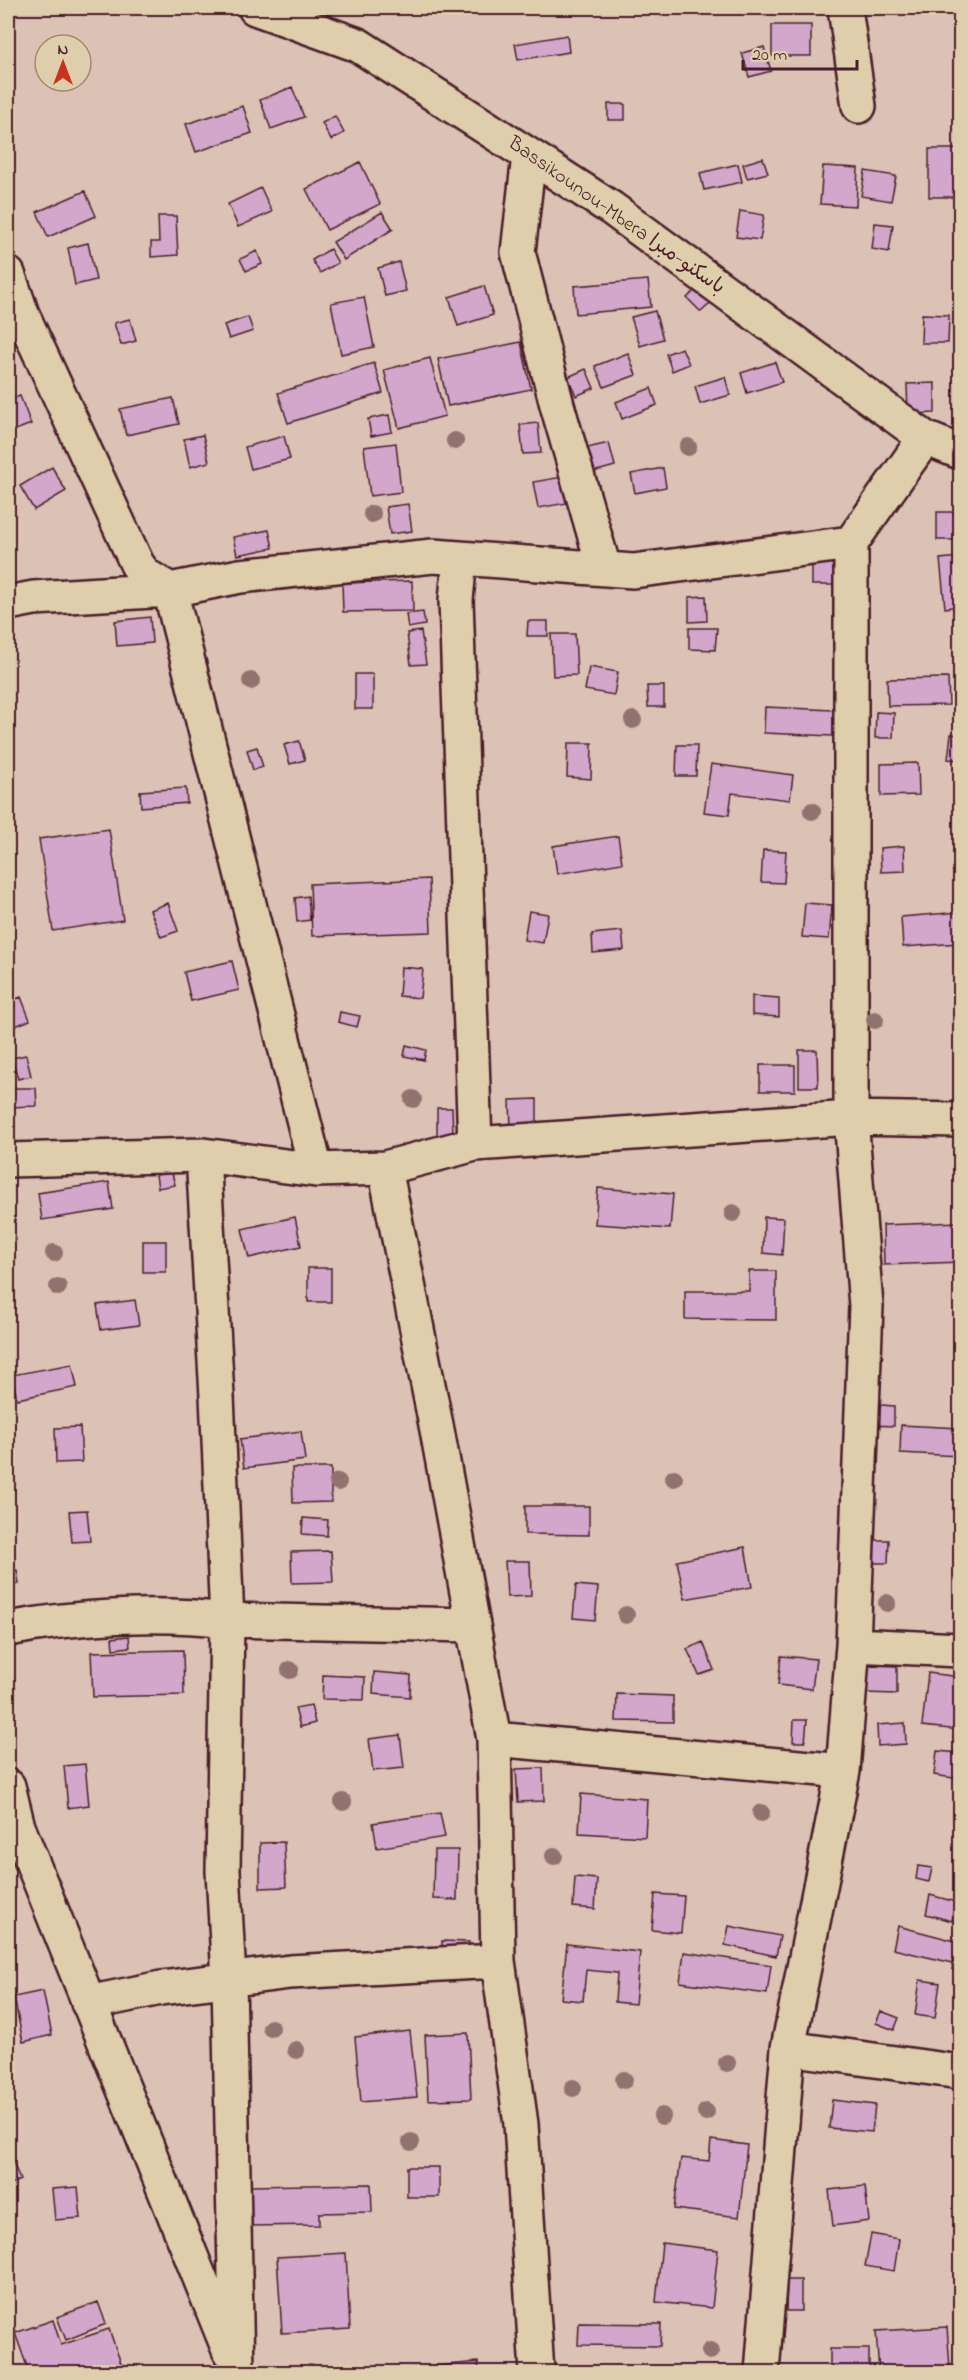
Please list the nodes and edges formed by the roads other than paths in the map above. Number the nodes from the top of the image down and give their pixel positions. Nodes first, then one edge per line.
1 (255, 8) edge
2 (845, 8) edge
3 (859, 106) dead end
4 (529, 156) junction
5 (8, 274) edge
6 (15, 317) edge
7 (925, 438) junction
8 (960, 452) edge
9 (851, 543) junction
10 (460, 558) junction
11 (604, 568) junction
12 (170, 590) junction
13 (8, 603) edge
14 (851, 1118) junction
15 (960, 1120) edge
16 (475, 1144) junction
17 (203, 1155) junction
18 (8, 1160) edge
19 (385, 1168) junction
20 (316, 1170) junction
21 (227, 1620) junction
22 (473, 1625) junction
23 (8, 1629) edge
24 (853, 1645) junction
25 (960, 1650) edge
26 (494, 1739) junction
27 (843, 1771) junction
28 (8, 1786) edge
29 (498, 1961) junction
30 (229, 1979) junction
31 (88, 2003) junction
32 (788, 2048) junction
33 (960, 2072) edge
34 (238, 2371) edge
35 (537, 2373) edge
36 (762, 2373) edge

1 - 4 street, Bassikounou-Mbera باسكنو-مبرا
2 - 3 street
4 - 7 street, Bassikounou-Mbera باسكنو-مبرا
4 - 11 street
5 - 6 street
6 - 12 street
7 - 8 street, Bassikounou-Mbera باسكنو-مبرا
7 - 9 street
9 - 11 street
9 - 14 street
10 - 11 street
10 - 12 street
10 - 16 street
12 - 13 street
12 - 20 street
14 - 15 street
14 - 16 street
14 - 24 street
16 - 19 street
17 - 18 street
17 - 20 street
17 - 21 street
19 - 20 street
19 - 22 street
21 - 22 street
21 - 23 street
21 - 30 street
22 - 26 street
24 - 25 street
24 - 27 street
26 - 27 street
26 - 29 street
27 - 32 street
28 - 31 street
29 - 30 street
29 - 35 street
30 - 31 street
30 - 34 street
31 - 34 street
32 - 33 street
32 - 36 street

